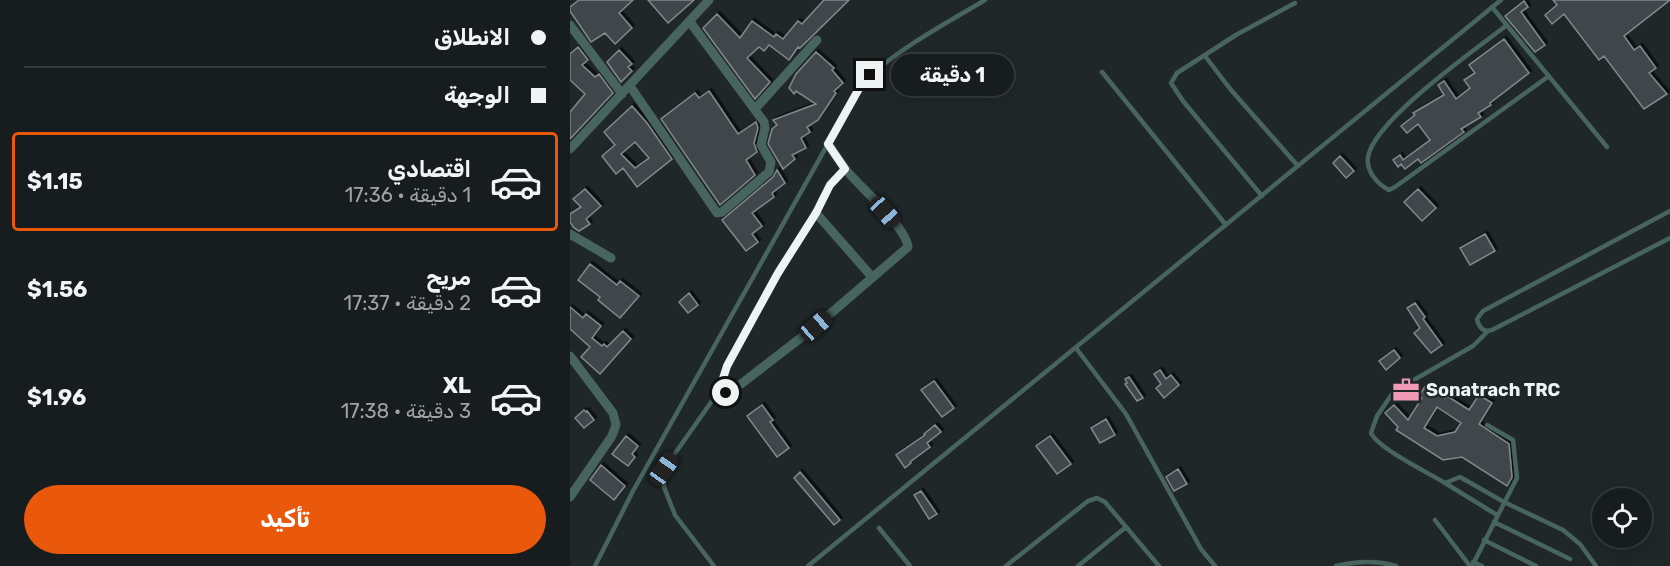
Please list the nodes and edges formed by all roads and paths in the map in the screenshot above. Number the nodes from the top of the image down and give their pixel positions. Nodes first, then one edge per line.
1 (710, 0) edge
2 (985, 0) edge
3 (1501, 0) edge
4 (1295, 3) dead end
5 (1492, 7) junction
6 (690, 22) junction
7 (570, 25) edge
8 (1507, 25) junction
9 (817, 40) dead end
10 (1205, 56) junction
11 (1102, 72) dead end
12 (1549, 76) junction
13 (630, 86) junction
14 (622, 94) junction
15 (755, 109) junction
16 (828, 144) junction
17 (1607, 147) dead end
18 (570, 149) edge
19 (1298, 166) junction
20 (845, 169) junction
21 (1262, 196) junction
22 (1670, 211) edge
23 (816, 213) junction
24 (1226, 225) junction
25 (570, 234) edge
26 (1670, 238) edge
27 (611, 258) dead end
28 (872, 277) junction
29 (1488, 331) junction
30 (1076, 348) junction
31 (570, 356) edge
32 (719, 391) junction
33 (1487, 425) dead end
34 (1445, 483) junction
35 (570, 497) edge
36 (1504, 502) junction
37 (1497, 515) junction
38 (1434, 520) dead end
39 (1494, 522) junction
40 (1126, 527) junction
41 (879, 528) dead end
42 (1484, 540) junction
43 (1570, 559) dead end
44 (1157, 565) edge
45 (1471, 565) edge
46 (595, 566) edge
47 (714, 566) edge
48 (808, 566) edge
49 (909, 566) edge
50 (1006, 566) edge
51 (1078, 566) edge
52 (1215, 566) edge
53 (1336, 566) edge
54 (1396, 566) edge
55 (1482, 566) edge
56 (1536, 566) edge
57 (1596, 566) edge

1 - 6 street
2 - 16 lane
3 - 5 lane
4 - 10 lane
5 - 8 lane
5 - 19 lane
6 - 13 street
6 - 15 street
7 - 14 street
8 - 12 lane
8 - 12 lane
9 - 15 street
10 - 19 lane
10 - 21 lane
11 - 24 lane
12 - 17 lane
13 - 14 street
13 - 15 street
14 - 18 street
16 - 20 street
16 - 46 lane
19 - 21 lane
20 - 23 lane
20 - 28 street
21 - 24 lane
22 - 29 lane
23 - 28 street
23 - 32 lane
24 - 30 lane
25 - 27 street
26 - 29 lane
28 - 32 street
29 - 34 lane
30 - 48 lane
30 - 52 lane
31 - 35 street
32 - 47 lane
33 - 36 lane
34 - 36 lane
34 - 37 lane
36 - 37 lane
36 - 57 lane
37 - 39 lane
38 - 45 lane
39 - 42 lane
39 - 43 lane
40 - 44 lane
40 - 50 lane
40 - 51 lane
41 - 49 lane
42 - 45 lane
42 - 56 lane
45 - 55 lane
53 - 54 lane

